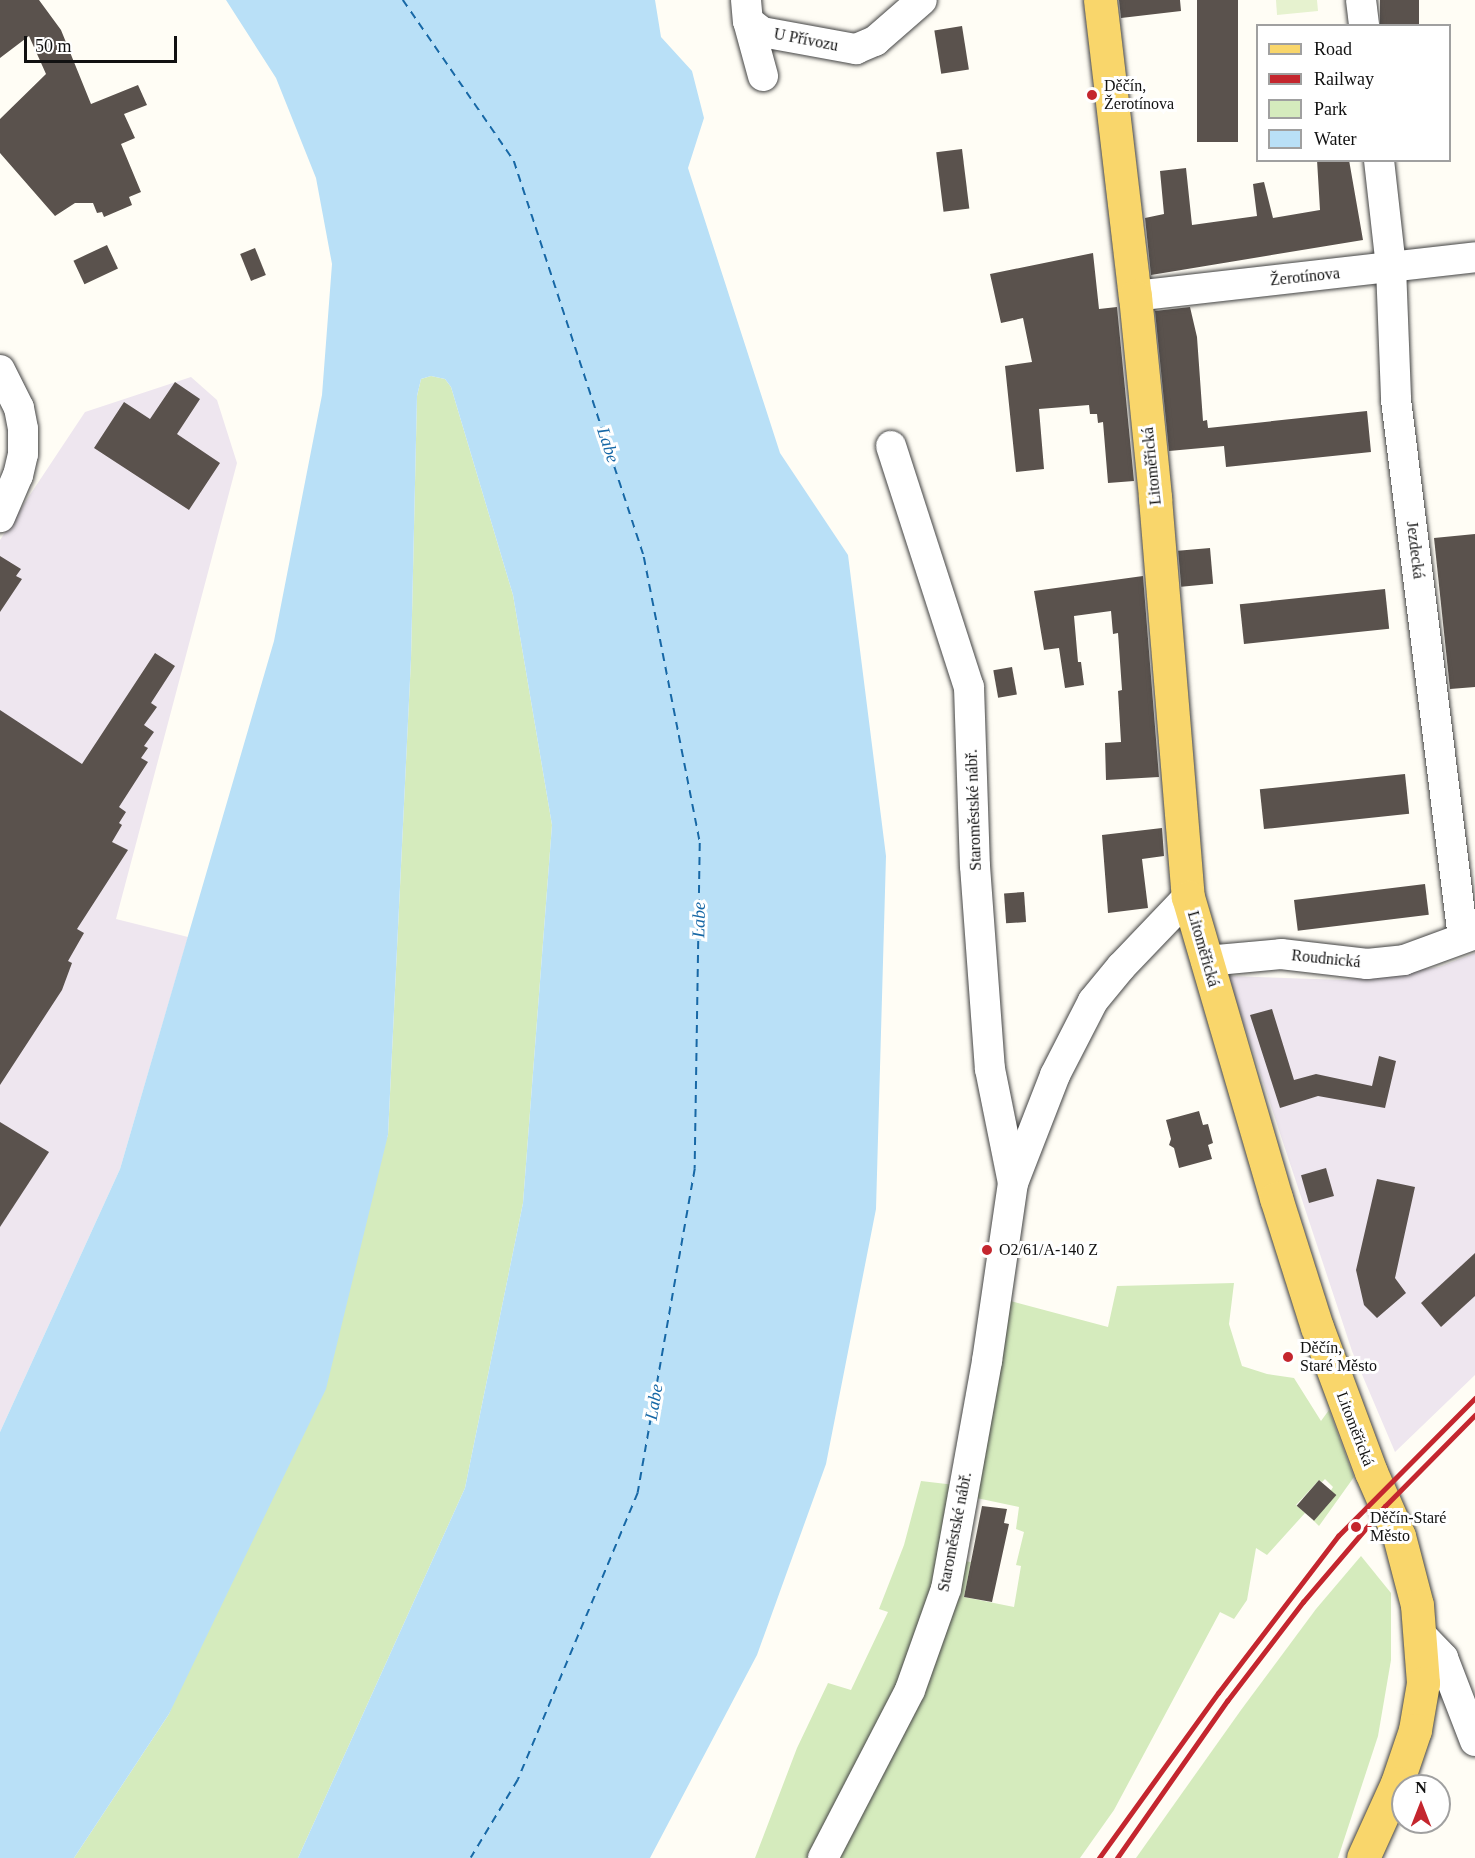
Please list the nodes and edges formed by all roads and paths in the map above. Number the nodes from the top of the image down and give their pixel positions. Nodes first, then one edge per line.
1 (922, 0) edge
2 (1100, 0) edge
3 (1361, 0) edge
4 (747, 11) edge
5 (1364, 24) edge
6 (763, 76) dead end
7 (1379, 162) edge
8 (1475, 257) edge
9 (1391, 267) junction
10 (1135, 296) junction
11 (0, 370) edge
12 (891, 446) dead end
13 (0, 517) edge
14 (1188, 897) junction
15 (1469, 936) edge
16 (1206, 961) junction
17 (1013, 1183) junction
18 (1421, 1635) junction
19 (1475, 1741) edge
20 (823, 1858) edge
21 (1363, 1858) edge

1 - 4 street, U Přívozu
2 - 10 main road, Litoměřická
3 - 5 street
4 - 6 street
7 - 9 street, Jezdecká
8 - 9 street, Žerotínova
9 - 10 street, Žerotínova
9 - 15 street, Jezdecká
10 - 14 main road, Litoměřická
11 - 13 street
12 - 17 street, Staroměstské nábř.
14 - 16 main road, Litoměřická
14 - 17 street, Staroměstské nábř.
15 - 16 street, Roudnická
16 - 18 main road, Litoměřická
17 - 20 street, Staroměstské nábř.
18 - 19 street
18 - 21 main road, Litoměřická

